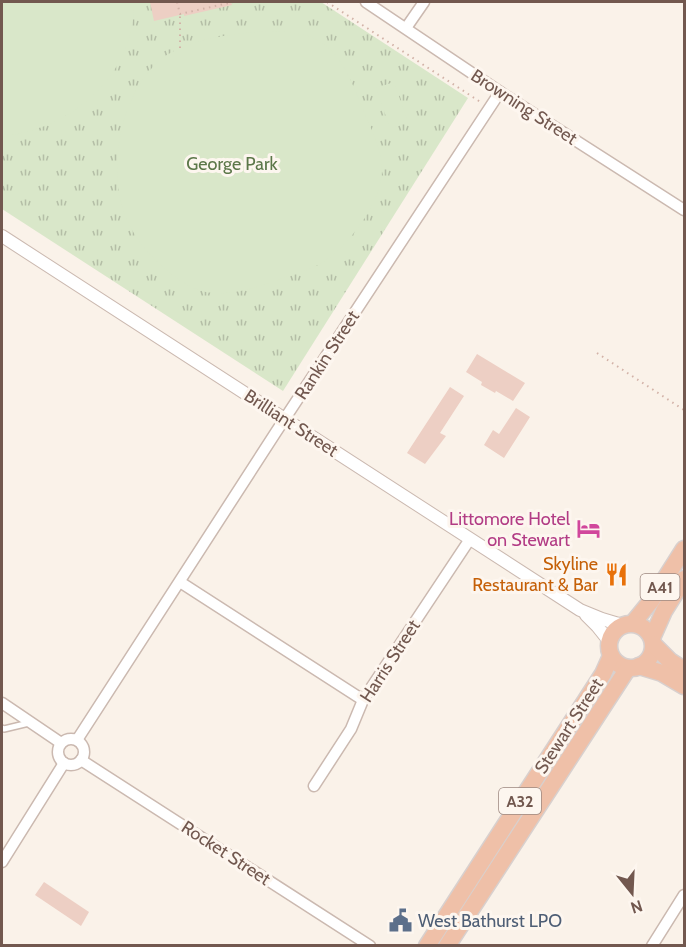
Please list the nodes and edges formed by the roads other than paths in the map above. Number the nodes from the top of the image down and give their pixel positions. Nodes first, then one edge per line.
1 (366, 2) edge
2 (424, 2) edge
3 (406, 28) junction
4 (500, 92) junction
5 (684, 210) edge
6 (2, 236) edge
7 (285, 420) junction
8 (470, 540) junction
9 (684, 549) edge
10 (684, 579) edge
11 (180, 582) junction
12 (580, 610) junction
13 (628, 624) junction
14 (652, 641) junction
15 (610, 648) junction
16 (634, 667) junction
17 (684, 670) edge
18 (684, 686) edge
19 (363, 700) junction
20 (2, 703) edge
21 (30, 722) junction
22 (2, 728) edge
23 (77, 740) junction
24 (61, 743) junction
25 (81, 760) junction
26 (64, 763) junction
27 (314, 786) dead end
28 (2, 862) edge
29 (684, 895) edge
30 (370, 945) edge
31 (427, 945) edge
32 (447, 945) edge
33 (651, 945) edge

1 - 3 street, Browning Street
2 - 3 street
3 - 4 street, Browning Street
4 - 5 street, Browning Street
4 - 7 street, Rankin Street
6 - 7 street, Brilliant Street
7 - 8 street, Brilliant Street
7 - 11 street, Rankin Street
8 - 12 street, Brilliant Street
8 - 19 street, Harris Street
9 - 13 highway, A41
10 - 14 highway, A41
11 - 19 street
11 - 23 street, Rankin Street
12 - 13 street, Brilliant Street
12 - 15 street, Brilliant Street
13 - 14 highway
13 - 15 highway, A32
14 - 16 highway, A32
14 - 17 highway
15 - 16 highway
15 - 31 highway, Stewart Street / A32
16 - 18 highway
16 - 32 highway, Stewart Street / A32
19 - 27 street, Harris Street
20 - 21 street
21 - 22 lane
21 - 24 street
23 - 24 street
23 - 25 street
24 - 26 street
25 - 26 street
25 - 30 street, Rocket Street
26 - 28 street
29 - 33 street

